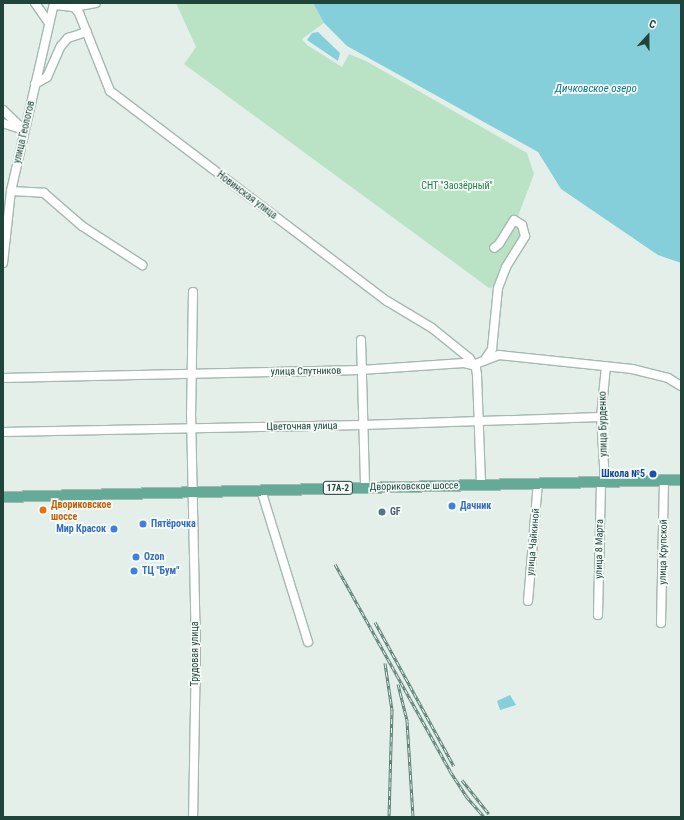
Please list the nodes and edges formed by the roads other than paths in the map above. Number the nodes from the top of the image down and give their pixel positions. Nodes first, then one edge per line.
1 (35, 3) edge
2 (96, 3) edge
3 (54, 4) edge
4 (74, 8) junction
5 (49, 23) junction
6 (87, 32) junction
7 (35, 84) junction
8 (3, 110) edge
9 (3, 123) edge
10 (24, 130) junction
11 (11, 190) junction
12 (494, 248) dead end
13 (3, 263) edge
14 (142, 266) dead end
15 (193, 292) dead end
16 (362, 340) dead end
17 (486, 358) junction
18 (473, 366) junction
19 (606, 366) junction
20 (361, 370) junction
21 (192, 374) junction
22 (3, 378) edge
23 (681, 386) edge
24 (601, 418) junction
25 (479, 422) junction
26 (362, 426) junction
27 (191, 427) junction
28 (3, 432) edge
29 (664, 480) junction
30 (681, 480) edge
31 (603, 482) junction
32 (538, 483) junction
33 (481, 485) junction
34 (365, 487) junction
35 (261, 490) junction
36 (192, 492) junction
37 (3, 496) edge
38 (528, 601) dead end
39 (598, 615) dead end
40 (661, 623) dead end
41 (308, 642) dead end
42 (193, 817) edge

1 - 5 street
2 - 4 street
3 - 4 street
3 - 5 street, улица Геологов
4 - 6 street, Новинская улица
5 - 7 street, улица Геологов
6 - 7 street
6 - 18 street, Новинская улица
7 - 10 street, улица Геологов
8 - 10 street
9 - 10 street
10 - 11 street, улица Геологов
11 - 13 street, улица Геологов
11 - 14 street
12 - 17 street
15 - 21 street, Трудовая улица
16 - 20 street
17 - 18 street
17 - 19 street
18 - 20 street, улица Спутников
18 - 25 street
19 - 23 street
19 - 24 street, улица Бурденко
20 - 21 street, улица Спутников
20 - 26 street
21 - 22 street, улица Спутников
21 - 27 street, Трудовая улица
24 - 25 street, Цветочная улица
24 - 31 street, улица Бурденко
25 - 26 street, Цветочная улица
25 - 33 street
26 - 27 street, Цветочная улица
26 - 34 street
27 - 28 street, Цветочная улица
27 - 36 street, Трудовая улица
29 - 30 main road, Двориковское шоссе / 17А-2
29 - 31 main road, Двориковское шоссе / 17А-2
29 - 40 street, улица Крупской
31 - 32 main road, Двориковское шоссе / 17А-2
31 - 39 street, улица 8 Марта
32 - 33 main road, Двориковское шоссе / 17А-2
32 - 38 street, улица Чайкиной
33 - 34 main road, Двориковское шоссе / 17А-2
34 - 35 main road, Двориковское шоссе / 17А-2
35 - 36 main road, Двориковское шоссе / 17А-2
35 - 41 street
36 - 37 main road, Двориковское шоссе / 17А-2
36 - 42 street, Трудовая улица

